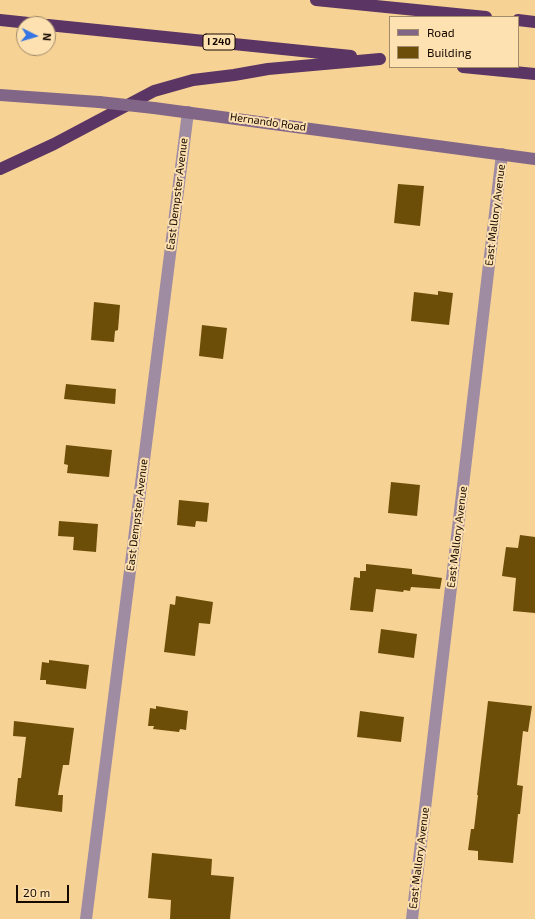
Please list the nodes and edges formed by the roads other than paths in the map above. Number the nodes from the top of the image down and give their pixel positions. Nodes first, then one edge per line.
1 (316, 0) edge
2 (476, 16) edge
3 (0, 20) edge
4 (519, 20) edge
5 (16, 22) edge
6 (535, 22) edge
7 (56, 26) edge
8 (385, 59) edge
9 (473, 68) edge
10 (535, 74) edge
11 (0, 95) edge
12 (188, 112) junction
13 (502, 154) junction
14 (535, 159) edge
15 (0, 169) edge
16 (86, 919) edge
17 (412, 919) edge

1 - 2 highway
3 - 5 highway
4 - 6 highway
7 - 8 highway, I 240
8 - 15 highway
9 - 10 highway
11 - 12 street, Hernando Road, bridge
12 - 13 street, Hernando Road
12 - 16 street, East Dempster Avenue
13 - 14 street, Hernando Road
13 - 17 street, East Mallory Avenue

